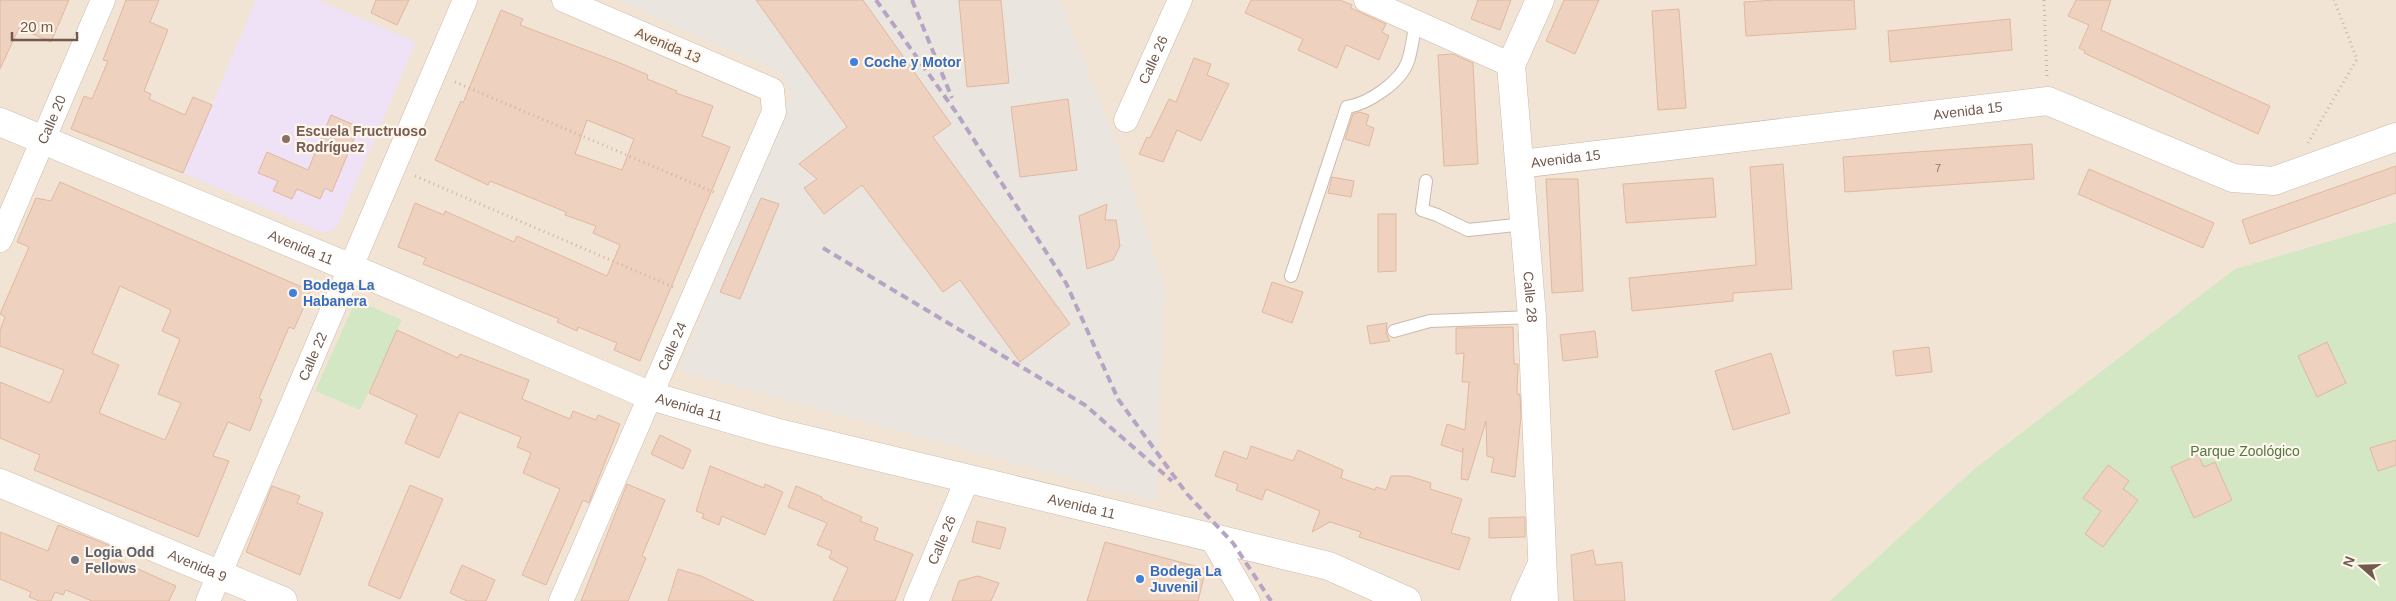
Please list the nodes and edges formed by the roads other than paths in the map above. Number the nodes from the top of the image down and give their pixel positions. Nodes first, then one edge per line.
1 (103, 0) edge
2 (465, 0) edge
3 (564, 0) edge
4 (1180, 0) edge
5 (1366, 0) edge
6 (1540, 0) edge
7 (1416, 23) junction
8 (1511, 65) junction
9 (772, 90) joint
10 (1126, 120) dead end
11 (0, 122) edge
12 (2396, 137) edge
13 (41, 140) junction
14 (1520, 164) junction
15 (1426, 181) dead end
16 (1525, 224) junction
17 (0, 240) edge
18 (350, 268) junction
19 (1290, 276) dead end
20 (1532, 317) junction
21 (1394, 330) dead end
22 (651, 396) junction
23 (967, 480) junction
24 (0, 483) edge
25 (1210, 537) junction
26 (1541, 566) junction
27 (219, 574) junction
28 (208, 601) edge
29 (283, 601) edge
30 (561, 601) edge
31 (916, 601) edge
32 (1248, 601) edge
33 (1408, 601) edge
34 (1525, 601) edge
35 (1544, 601) edge

1 - 13 street, Calle 20
2 - 18 street, Calle 22
3 - 9 street, Avenida 13
4 - 10 street, Calle 26
5 - 7 street
6 - 8 main road, Calle 28
7 - 8 street
7 - 19 lane
8 - 14 main road, Calle 28
9 - 22 street, Calle 24
11 - 13 main road, Avenida 11
12 - 14 main road, Avenida 15
13 - 17 street, Calle 20
13 - 18 main road, Avenida 11
14 - 16 main road, Calle 28
15 - 16 lane
16 - 20 main road, Calle 28
18 - 22 main road, Avenida 11
18 - 27 street, Calle 22
20 - 21 lane
20 - 26 main road, Calle 28
22 - 23 main road, Avenida 11
22 - 30 street, Calle 24
23 - 25 main road, Avenida 11
23 - 31 street, Calle 26
24 - 27 main road, Avenida 9
25 - 32 street
25 - 33 main road, Avenida 11
26 - 34 main road
26 - 35 main road, Calle 28
27 - 28 street, Calle 22
27 - 29 main road, Avenida 9

